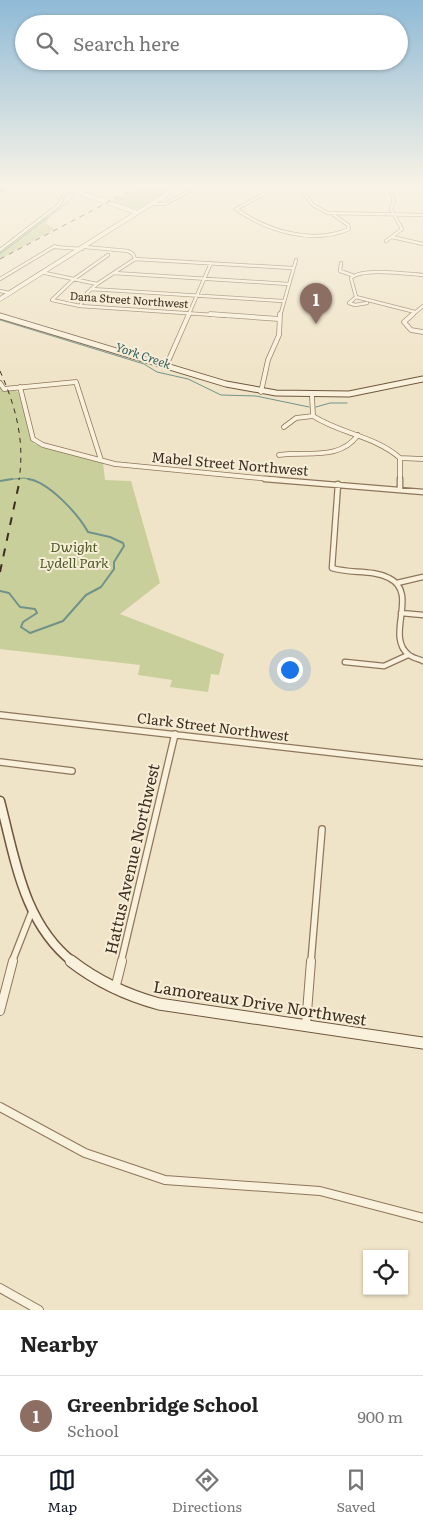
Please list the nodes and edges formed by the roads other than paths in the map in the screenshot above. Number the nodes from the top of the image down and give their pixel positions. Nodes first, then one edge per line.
1 (50, 248) edge
2 (83, 248) edge
3 (86, 248) edge
4 (108, 255) dead end
5 (135, 259) junction
6 (296, 260) dead end
7 (211, 263) junction
8 (341, 263) dead end
9 (292, 268) junction
10 (45, 273) junction
11 (113, 273) junction
12 (352, 275) junction
13 (423, 275) edge
14 (0, 278) edge
15 (74, 279) junction
16 (204, 279) junction
17 (97, 284) junction
18 (288, 284) junction
19 (91, 289) junction
20 (0, 291) edge
21 (10, 293) junction
22 (198, 296) junction
23 (356, 297) junction
24 (0, 298) edge
25 (283, 301) junction
26 (370, 302) junction
27 (80, 306) junction
28 (423, 306) edge
29 (415, 312) junction
30 (190, 313) junction
31 (0, 316) edge
32 (279, 319) junction
33 (423, 332) edge
34 (166, 366) junction
35 (423, 379) edge
36 (0, 383) edge
37 (20, 387) junction
38 (261, 392) junction
39 (312, 396) junction
40 (312, 416) junction
41 (284, 427) dead end
42 (358, 435) junction
43 (279, 455) dead end
44 (400, 458) junction
45 (423, 459) edge
46 (101, 460) junction
47 (338, 484) junction
48 (400, 490) junction
49 (423, 492) edge
50 (423, 577) edge
51 (397, 583) junction
52 (401, 613) junction
53 (423, 615) edge
54 (408, 655) junction
55 (423, 661) edge
56 (346, 662) dead end
57 (0, 715) edge
58 (175, 734) junction
59 (0, 762) edge
60 (423, 763) edge
61 (72, 771) dead end
62 (0, 802) edge
63 (322, 829) dead end
64 (32, 911) junction
65 (115, 990) junction
66 (0, 1011) edge
67 (306, 1026) junction
68 (423, 1043) edge
69 (0, 1107) edge
70 (423, 1218) edge
71 (0, 1288) edge
72 (39, 1310) edge

1 - 14 street
2 - 10 main road
3 - 5 street
4 - 15 street, Dana Street Northwest
5 - 7 street
5 - 11 street
6 - 9 street
7 - 9 street
7 - 16 street
8 - 12 street
9 - 18 street
10 - 15 street
10 - 21 main road
11 - 16 street
11 - 17 street
12 - 13 street
12 - 23 street
15 - 17 street
15 - 27 street, Dana Street Northwest
16 - 18 street
16 - 22 street
17 - 19 street
18 - 25 street
19 - 22 street
19 - 27 street
20 - 21 street
21 - 24 main road
22 - 25 street
22 - 30 street
23 - 26 street
23 - 26 street
25 - 32 street
26 - 29 street
27 - 30 street, Dana Street Northwest
28 - 29 street
29 - 33 street
30 - 32 street, Dana Street Northwest
30 - 34 street
31 - 34 main road
32 - 38 street
34 - 38 main road
35 - 39 main road
36 - 37 street
37 - 46 street, Mabel Street Northwest
37 - 46 street
38 - 39 main road
39 - 40 street
40 - 41 street
40 - 42 street
42 - 43 street
42 - 44 street
44 - 45 street
44 - 48 street
46 - 47 street, Mabel Street Northwest
47 - 48 street, Mabel Street Northwest
47 - 51 street
48 - 49 street, Mabel Street Northwest
50 - 51 street
51 - 52 street
52 - 53 street
52 - 54 street
54 - 55 street
54 - 56 street
57 - 58 street, Clark Street Northwest
58 - 60 street, Clark Street Northwest
58 - 65 street, Hattus Avenue Northwest
59 - 61 street
62 - 64 main road, Lamoreaux Drive Northwest
63 - 67 street
64 - 65 main road, Lamoreaux Drive Northwest
64 - 66 street
65 - 67 main road, Lamoreaux Drive Northwest
67 - 68 main road, Lamoreaux Drive Northwest
69 - 70 street
71 - 72 street

